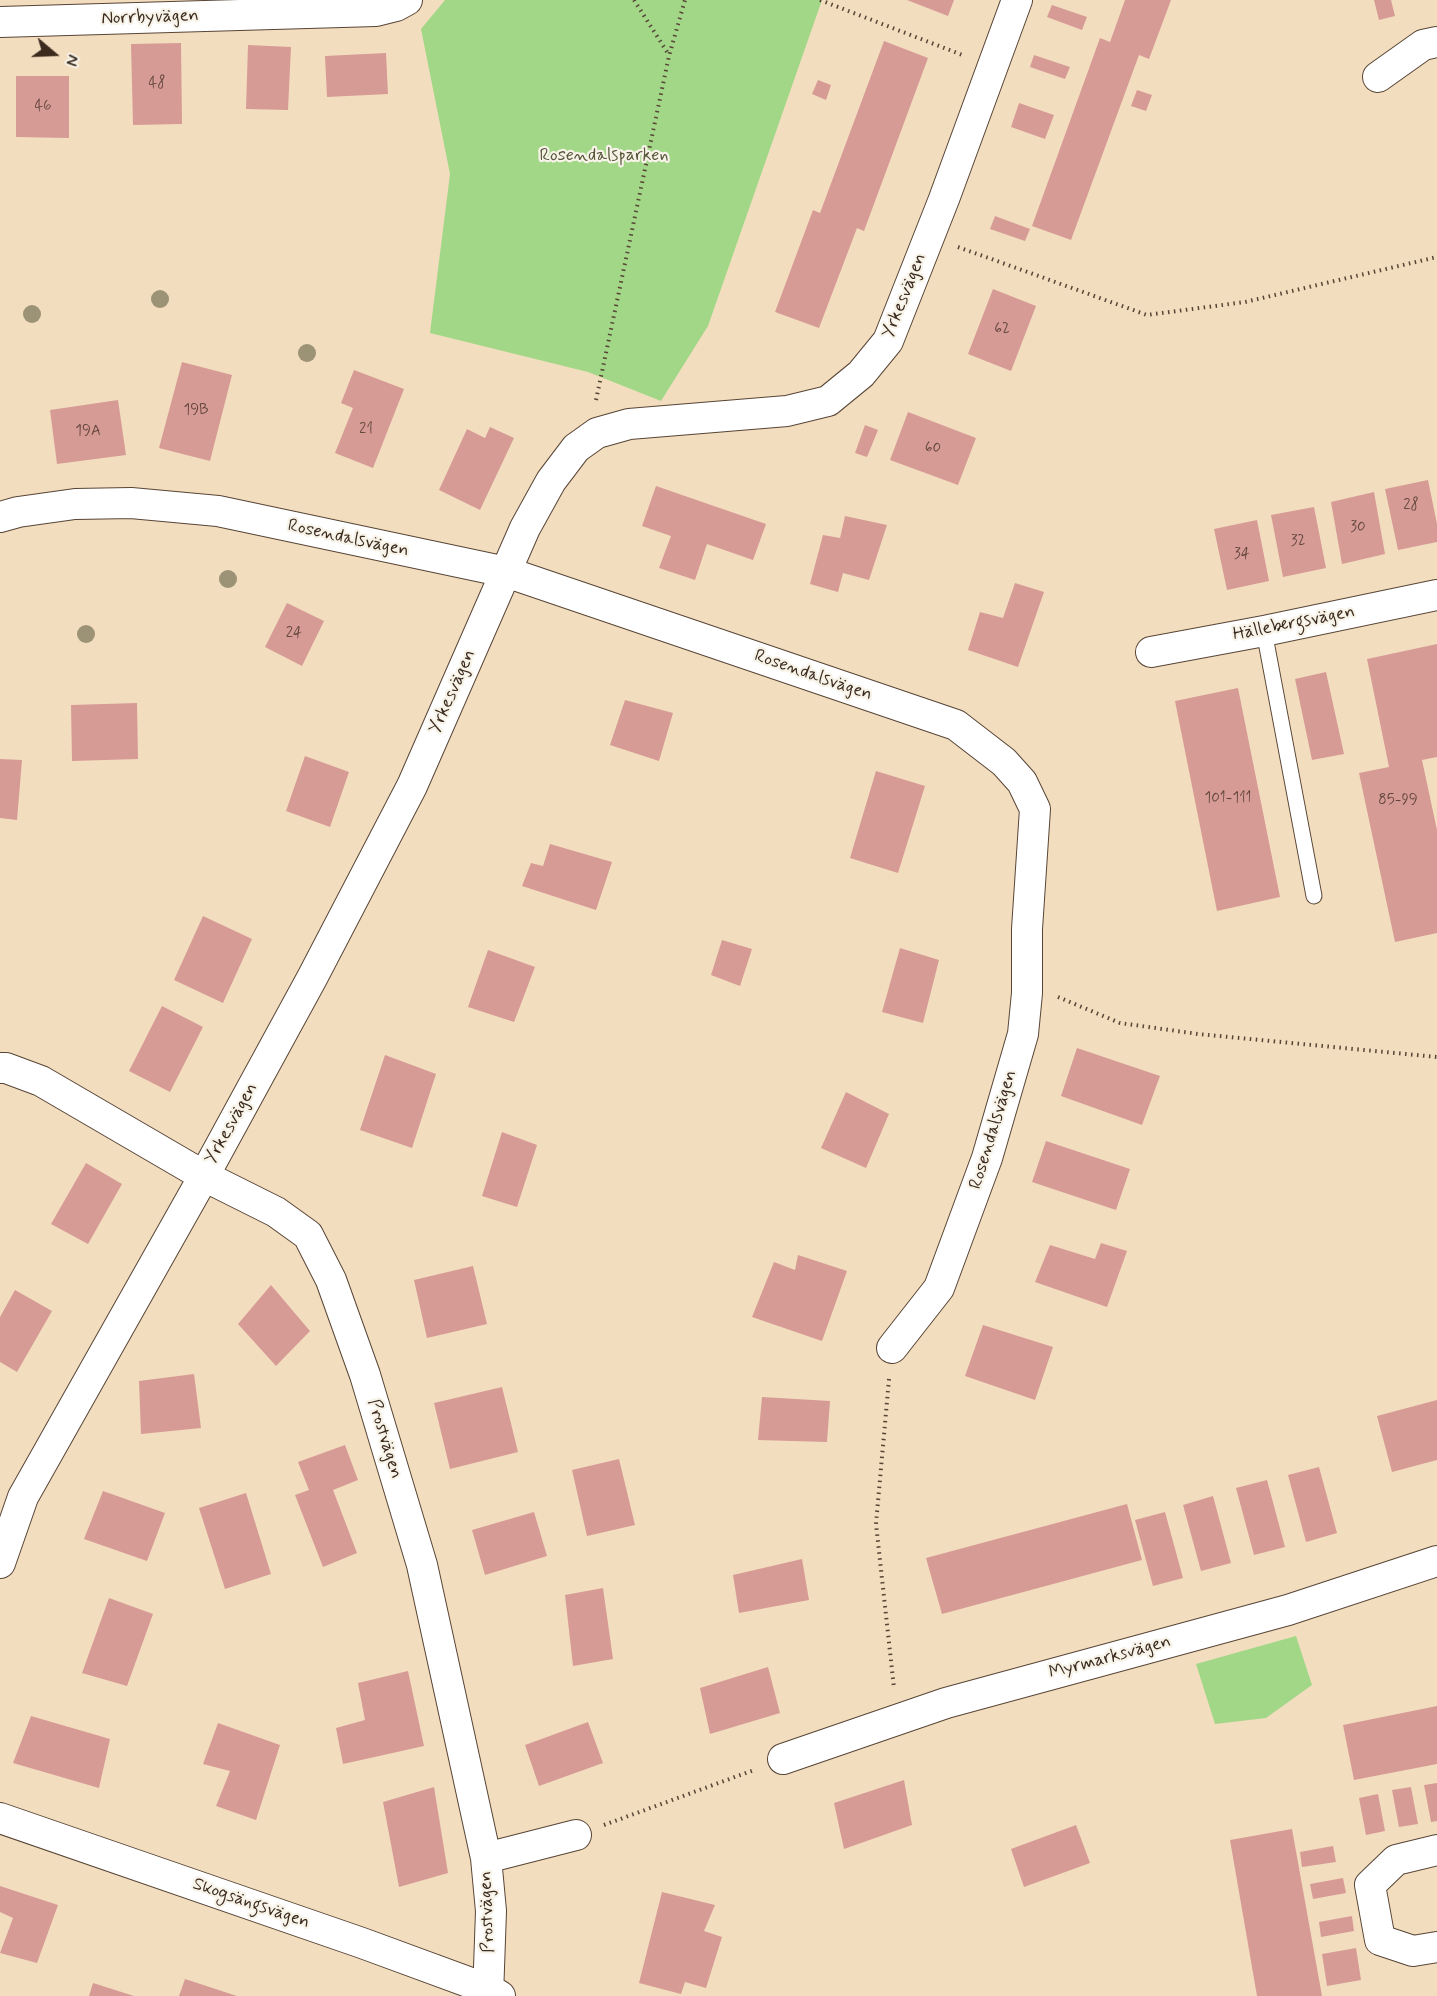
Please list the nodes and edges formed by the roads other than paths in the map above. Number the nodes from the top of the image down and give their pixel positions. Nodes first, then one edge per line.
1 (5, 0) edge
2 (406, 0) edge
3 (1017, 0) edge
4 (0, 15) edge
5 (0, 22) edge
6 (1437, 42) edge
7 (1378, 77) dead end
8 (0, 517) edge
9 (506, 572) junction
10 (1437, 595) edge
11 (1264, 631) junction
12 (1151, 651) dead end
13 (1314, 896) dead end
14 (0, 1068) edge
15 (204, 1176) junction
16 (892, 1348) road end
17 (1437, 1561) edge
18 (0, 1563) edge
19 (783, 1759) road end
20 (0, 1818) edge
21 (576, 1835) road end
22 (1437, 1850) edge
23 (486, 1858) junction
24 (1437, 1947) edge
25 (493, 1994) edge

1 - 4 street
2 - 5 street, Norrbyvägen
3 - 9 street, Yrkesvägen
6 - 7 street
8 - 9 street, Rosendalsvägen
9 - 15 street, Yrkesvägen
9 - 16 street, Rosendalsvägen
10 - 11 street, Hällebergsvägen
11 - 12 street, Hällebergsvägen
11 - 13 lane
14 - 15 street, Prostvägen
15 - 18 street, Yrkesvägen
15 - 23 street, Prostvägen
17 - 19 street, Myrmarksvägen
20 - 25 street, Skogsängsvägen
21 - 23 street
22 - 24 street
23 - 25 street, Prostvägen

